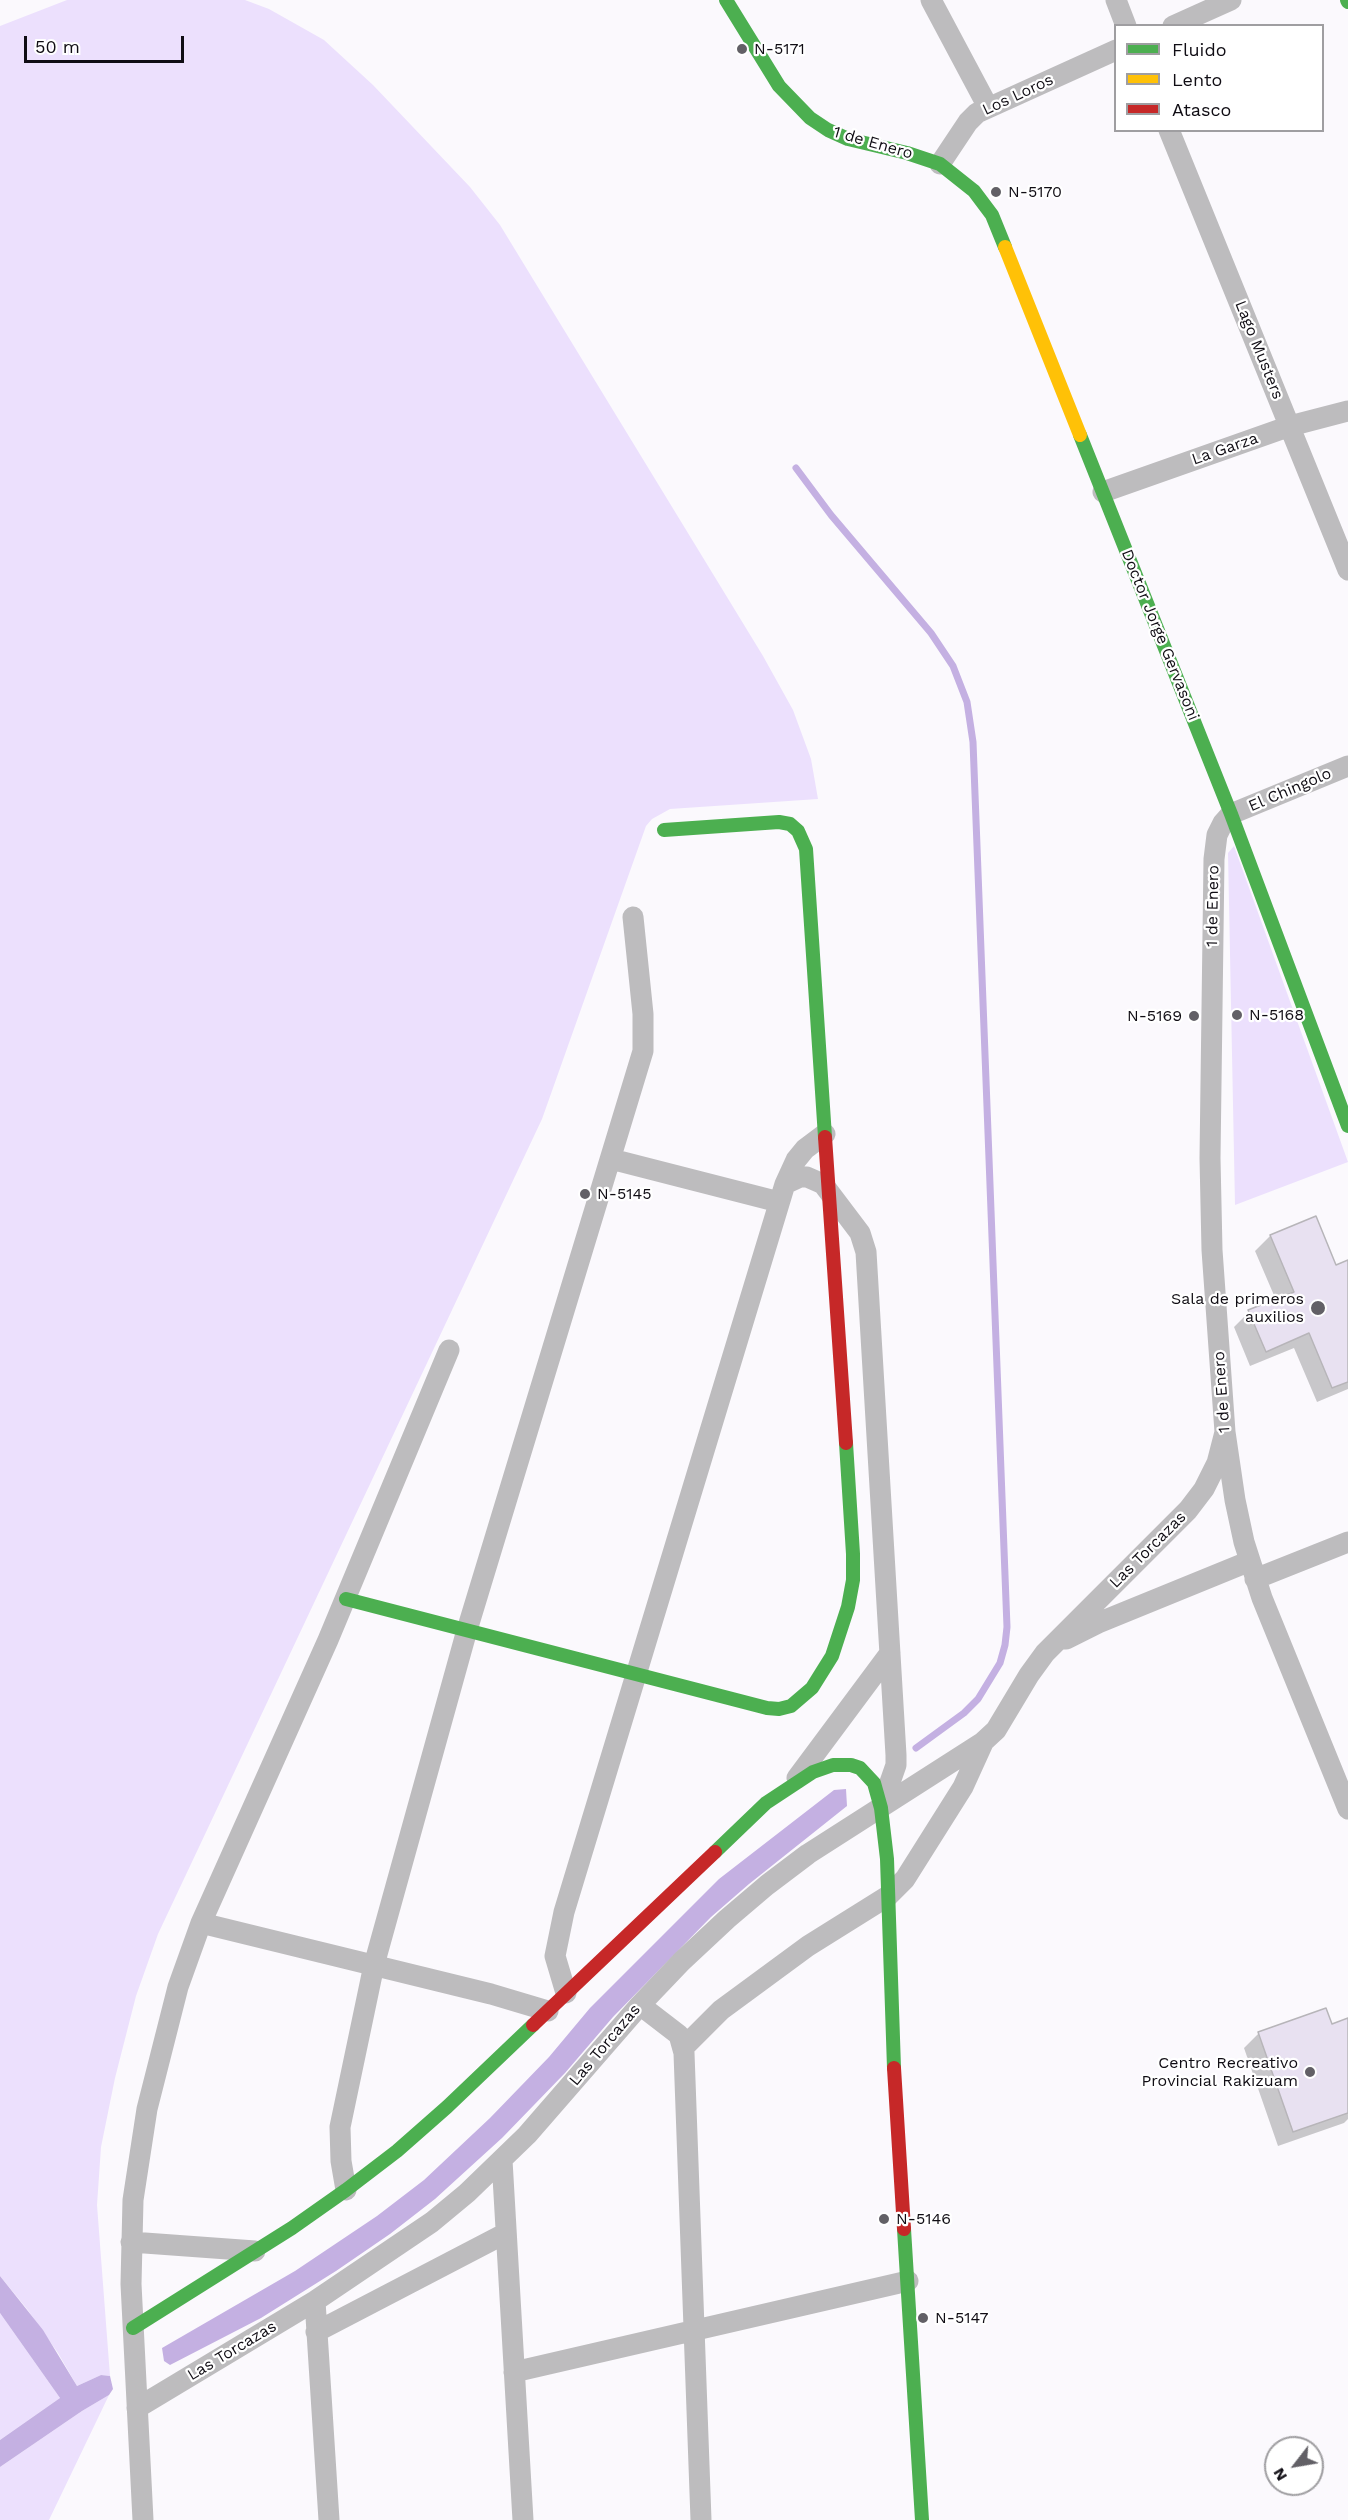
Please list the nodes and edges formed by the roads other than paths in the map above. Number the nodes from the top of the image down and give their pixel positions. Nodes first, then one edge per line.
1 (726, 0) edge
2 (931, 0) edge
3 (1116, 0) edge
4 (1231, 0) edge
5 (1125, 24) edge
6 (1177, 24) edge
7 (1114, 51) edge
8 (988, 107) junction
9 (1170, 132) edge
10 (940, 164) junction
11 (1348, 411) edge
12 (1290, 426) junction
13 (1103, 492) junction
14 (1348, 570) edge
15 (1348, 766) edge
16 (1231, 814) junction
17 (664, 830) dead end
18 (633, 917) dead end
19 (1348, 1126) edge
20 (825, 1134) junction
21 (611, 1159) junction
22 (829, 1190) junction
23 (782, 1193) junction
24 (449, 1350) dead end
25 (1225, 1432) junction
26 (1348, 1542) edge
27 (1253, 1570) junction
28 (346, 1599) junction
29 (467, 1630) junction
30 (890, 1653) junction
31 (1045, 1653) junction
32 (636, 1674) junction
33 (983, 1742) junction
34 (793, 1783) junction
35 (881, 1808) junction
36 (1348, 1809) edge
37 (888, 1896) junction
38 (201, 1923) junction
39 (374, 1965) junction
40 (566, 1993) junction
41 (640, 2005) junction
42 (548, 2011) junction
43 (683, 2048) junction
44 (502, 2160) junction
45 (346, 2190) junction
46 (506, 2233) junction
47 (131, 2242) junction
48 (255, 2251) junction
49 (908, 2281) junction
50 (315, 2301) junction
51 (133, 2328) junction
52 (695, 2330) junction
53 (316, 2332) junction
54 (514, 2372) junction
55 (137, 2408) junction
56 (143, 2520) edge
57 (329, 2520) edge
58 (523, 2520) edge
59 (701, 2520) edge
60 (922, 2520) edge

1 - 10 street, 1 de Enero
2 - 8 street
3 - 5 street
4 - 6 street
7 - 8 street, Los Loros
8 - 10 street, Los Loros
9 - 12 street, Lago Musters
10 - 13 street, Doctor Jorge Gervasoni
11 - 12 street, La Garza
12 - 13 street, La Garza
12 - 14 street, Lago Musters
13 - 16 street, Doctor Jorge Gervasoni
15 - 16 street, El Chingolo
16 - 19 street, Doctor Jorge Gervasoni
16 - 25 street, 1 de Enero
17 - 20 street
18 - 21 street
20 - 22 street
20 - 23 street
21 - 23 street
21 - 29 street
22 - 23 street
22 - 30 street
22 - 32 street
23 - 32 street
24 - 28 street
25 - 27 street, 1 de Enero
25 - 31 street, Las Torcazas
26 - 27 street, Las Torcazas
27 - 31 street, Las Torcazas
27 - 36 street, 1 de Enero
28 - 29 street
28 - 38 street
29 - 32 street
29 - 39 street
30 - 34 street
30 - 35 street
31 - 33 street, Las Torcazas
32 - 40 street
33 - 35 street, Las Torcazas
33 - 37 street
34 - 35 street
34 - 40 street
35 - 37 street
35 - 41 street, Las Torcazas
37 - 43 street
37 - 49 street
38 - 39 street
38 - 47 street
39 - 42 street
39 - 45 street
40 - 42 street
41 - 43 street
41 - 44 street, Las Torcazas
42 - 45 street
43 - 52 street
44 - 46 street
44 - 50 street, Las Torcazas
45 - 48 street
46 - 53 street
46 - 54 street
47 - 48 street
47 - 51 street
48 - 51 street
49 - 52 street
49 - 60 street
50 - 53 street
50 - 55 street, Las Torcazas
51 - 55 street
52 - 54 street
52 - 59 street
53 - 57 street
54 - 58 street
55 - 56 street

